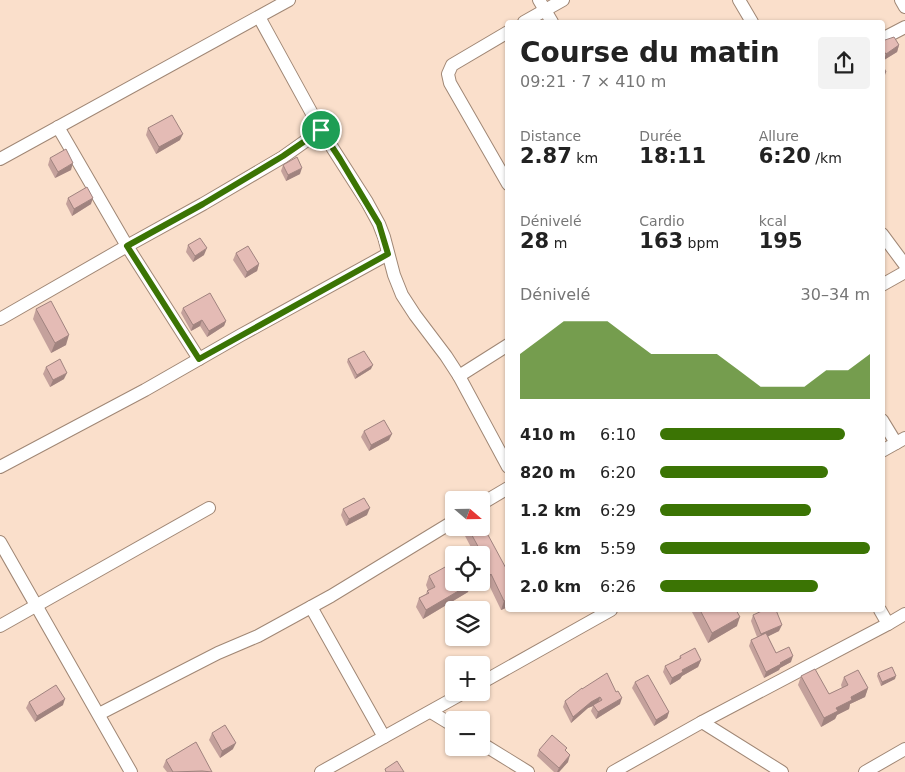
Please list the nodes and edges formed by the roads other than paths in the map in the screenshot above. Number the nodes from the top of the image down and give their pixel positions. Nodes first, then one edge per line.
1 (289, 0) edge
2 (563, 0) edge
3 (739, 0) edge
4 (901, 0) edge
5 (542, 5) edge
6 (905, 7) edge
7 (258, 17) junction
8 (526, 20) edge
9 (551, 20) edge
10 (751, 20) edge
11 (905, 27) edge
12 (505, 34) edge
13 (885, 37) edge
14 (58, 127) junction
15 (321, 130) junction
16 (0, 159) edge
17 (505, 179) edge
18 (885, 238) edge
19 (127, 246) junction
20 (388, 254) junction
21 (905, 265) edge
22 (905, 272) edge
23 (885, 283) edge
24 (0, 319) edge
25 (505, 347) edge
26 (199, 359) junction
27 (459, 376) junction
28 (885, 423) edge
29 (901, 441) edge
30 (885, 450) edge
31 (505, 461) edge
32 (0, 467) edge
33 (505, 490) edge
34 (490, 499) edge
35 (209, 508) dead end
36 (445, 526) edge
37 (0, 542) edge
38 (36, 606) junction
39 (311, 607) junction
40 (881, 612) edge
41 (905, 614) edge
42 (591, 615) edge
43 (888, 624) junction
44 (0, 626) edge
45 (490, 677) edge
46 (450, 701) edge
47 (431, 712) junction
48 (99, 714) junction
49 (445, 721) edge
50 (702, 722) junction
51 (384, 738) junction
52 (490, 749) edge
53 (905, 749) edge
54 (131, 772) edge
55 (321, 772) edge
56 (528, 772) edge
57 (613, 772) edge
58 (782, 772) edge
59 (865, 772) edge

1 - 7 street
2 - 5 street
3 - 10 street
4 - 6 street
5 - 8 street
5 - 9 street
7 - 14 street
7 - 15 street
11 - 13 street
12 - 17 street
14 - 16 street
14 - 19 street
15 - 19 street
15 - 20 street
18 - 21 street
19 - 24 street
19 - 26 street
20 - 26 street
20 - 27 street
22 - 23 street
25 - 27 street
26 - 32 street
27 - 31 street
28 - 29 street
29 - 30 street
33 - 34 street
35 - 38 street
36 - 39 street
37 - 38 street
38 - 44 street
38 - 48 street
39 - 48 street
39 - 51 street
40 - 43 street
41 - 43 street
42 - 45 street
43 - 50 street
46 - 47 street
47 - 49 street
47 - 51 street
48 - 54 street
50 - 57 street
50 - 58 street
51 - 55 street
52 - 56 street
53 - 59 street

